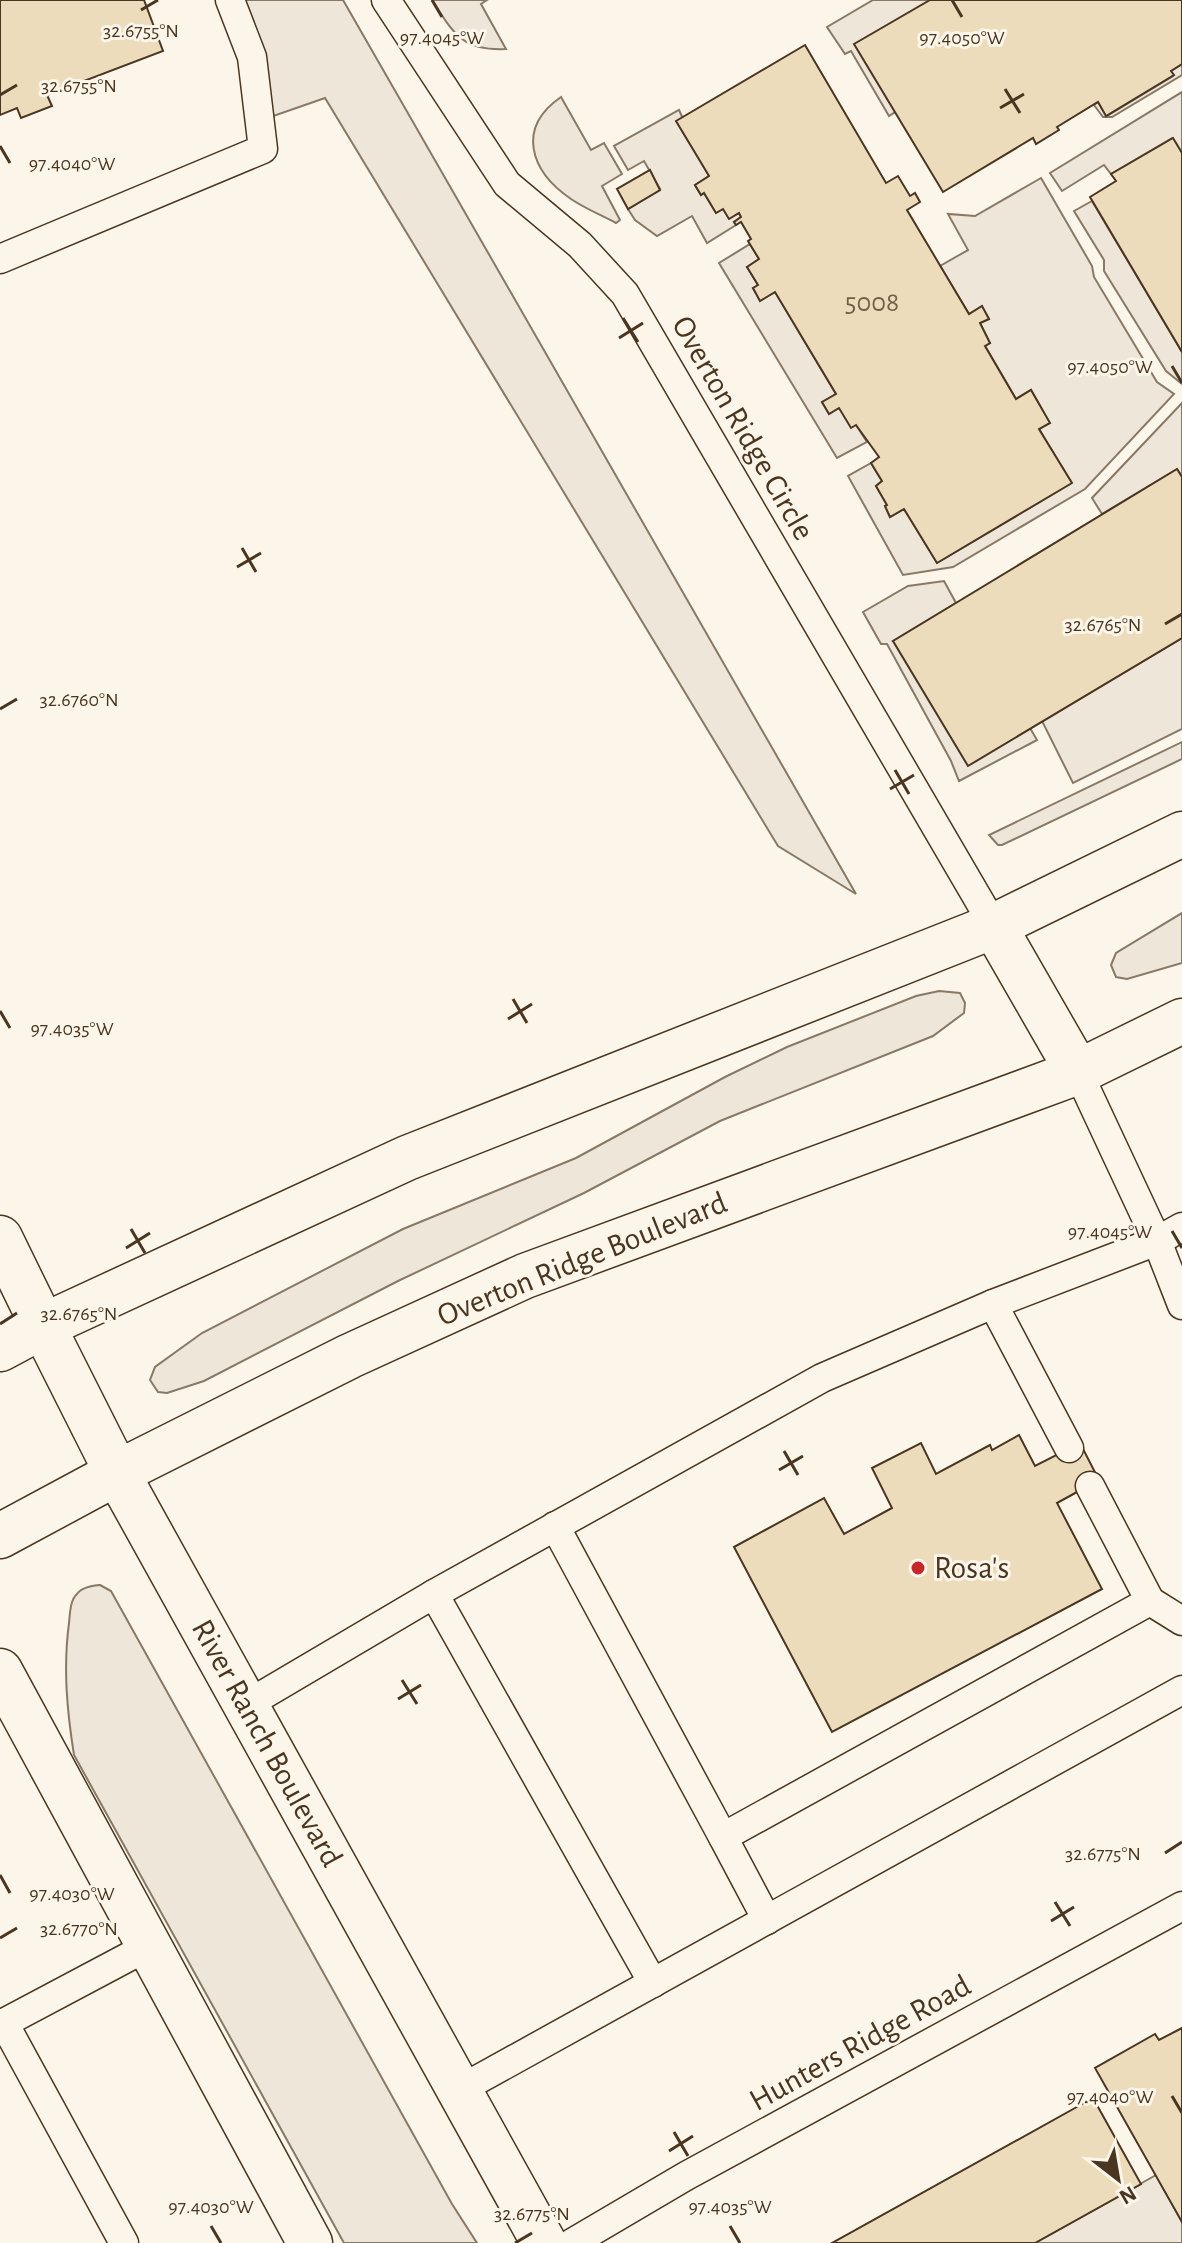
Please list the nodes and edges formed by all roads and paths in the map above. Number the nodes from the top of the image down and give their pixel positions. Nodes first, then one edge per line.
1 (230, 0) edge
2 (386, 0) edge
3 (0, 259) edge
4 (1182, 834) edge
5 (994, 926) junction
6 (1182, 1021) edge
7 (1078, 1072) junction
8 (1182, 1227) edge
9 (0, 1238) edge
10 (1157, 1241) junction
11 (993, 1304) junction
12 (1182, 1305) edge
13 (43, 1326) junction
14 (0, 1349) edge
15 (1069, 1448) dead end
16 (117, 1473) junction
17 (1090, 1486) dead end
18 (555, 1526) junction
19 (0, 1536) edge
20 (434, 1594) junction
21 (1150, 1601) junction
22 (1182, 1621) edge
23 (0, 1671) edge
24 (1182, 1690) edge
25 (246, 1705) junction
26 (723, 1837) junction
27 (1182, 1906) edge
28 (767, 1920) junction
29 (149, 1946) junction
30 (653, 1983) junction
31 (2, 2024) edge
32 (459, 2090) junction
33 (124, 2243) edge
34 (310, 2243) edge
35 (544, 2243) edge
36 (572, 2243) edge

1 - 3 lane
2 - 5 lane, Overton Ridge Circle
4 - 5 street
5 - 7 street
5 - 13 street
6 - 7 street, Overton Ridge Boulevard
7 - 10 lane
7 - 16 street, Overton Ridge Boulevard
8 - 10 lane
9 - 13 street, River Ranch Boulevard
10 - 11 lane
10 - 12 lane
11 - 15 lane
11 - 18 lane
13 - 14 street
13 - 16 street, River Ranch Boulevard
16 - 19 street, Overton Ridge Boulevard
16 - 25 street, River Ranch Boulevard
17 - 21 lane
18 - 20 lane
18 - 26 lane
20 - 25 lane
20 - 30 lane
21 - 22 lane
21 - 26 lane
23 - 29 street
24 - 28 lane
25 - 32 street, River Ranch Boulevard
26 - 28 lane
27 - 36 lane, Hunters Ridge Road
28 - 30 lane
29 - 31 lane
29 - 34 street
30 - 32 lane
31 - 33 lane
32 - 35 street, River Ranch Boulevard

